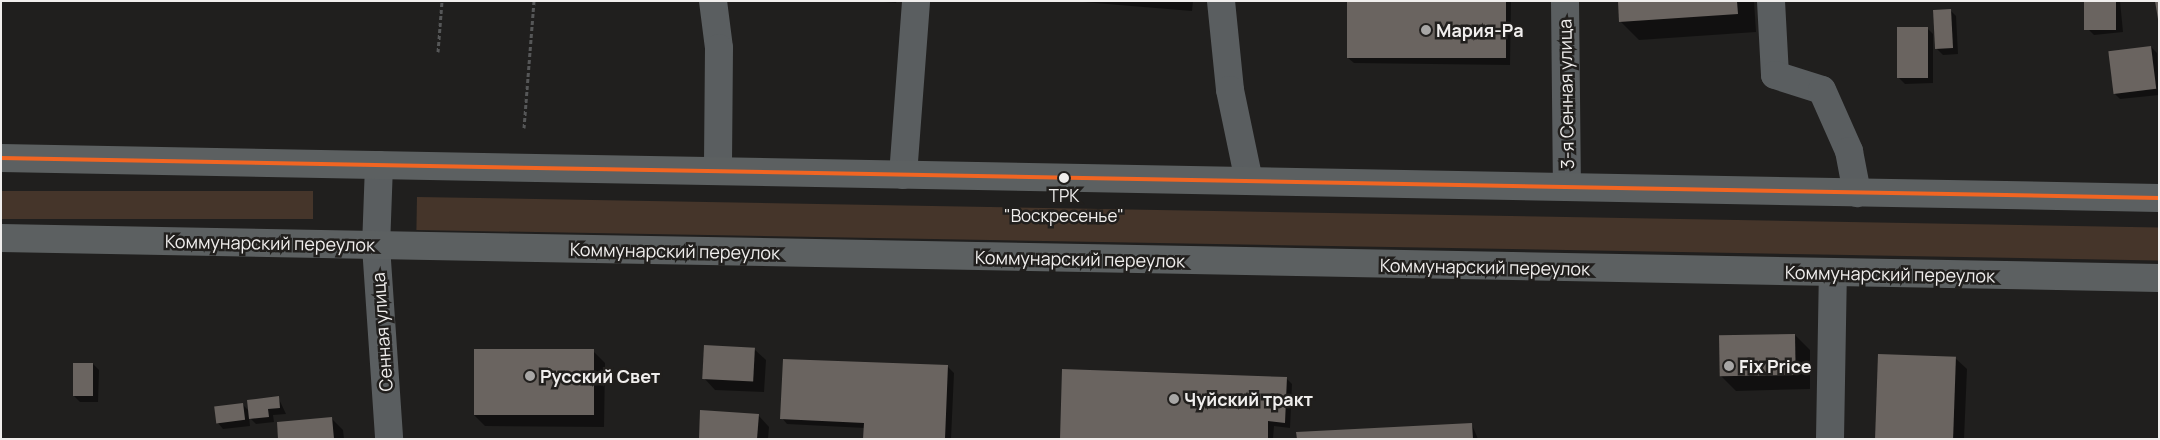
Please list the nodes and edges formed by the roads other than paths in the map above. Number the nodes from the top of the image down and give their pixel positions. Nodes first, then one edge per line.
1 (713, 1) edge
2 (916, 1) edge
3 (1221, 1) edge
4 (1565, 1) edge
5 (1771, 1) edge
6 (1, 158) edge
7 (379, 165) junction
8 (718, 171) junction
9 (903, 174) junction
10 (1249, 181) junction
11 (1567, 187) junction
12 (1857, 193) junction
13 (2159, 198) edge
14 (1, 238) edge
15 (376, 246) junction
16 (1833, 273) junction
17 (2159, 278) edge
18 (390, 439) edge
19 (1830, 439) edge

1 - 8 street
2 - 9 street
3 - 10 street
4 - 11 street, 3-я Сенная улица
5 - 12 street
6 - 7 main road
7 - 8 main road
7 - 15 street, Сенная улица
8 - 9 main road
9 - 10 main road
10 - 11 main road
11 - 12 main road
12 - 13 main road
14 - 15 main road, Коммунарский переулок
15 - 16 main road, Коммунарский переулок
15 - 18 street, Сенная улица
16 - 17 main road, Коммунарский переулок
16 - 19 street

